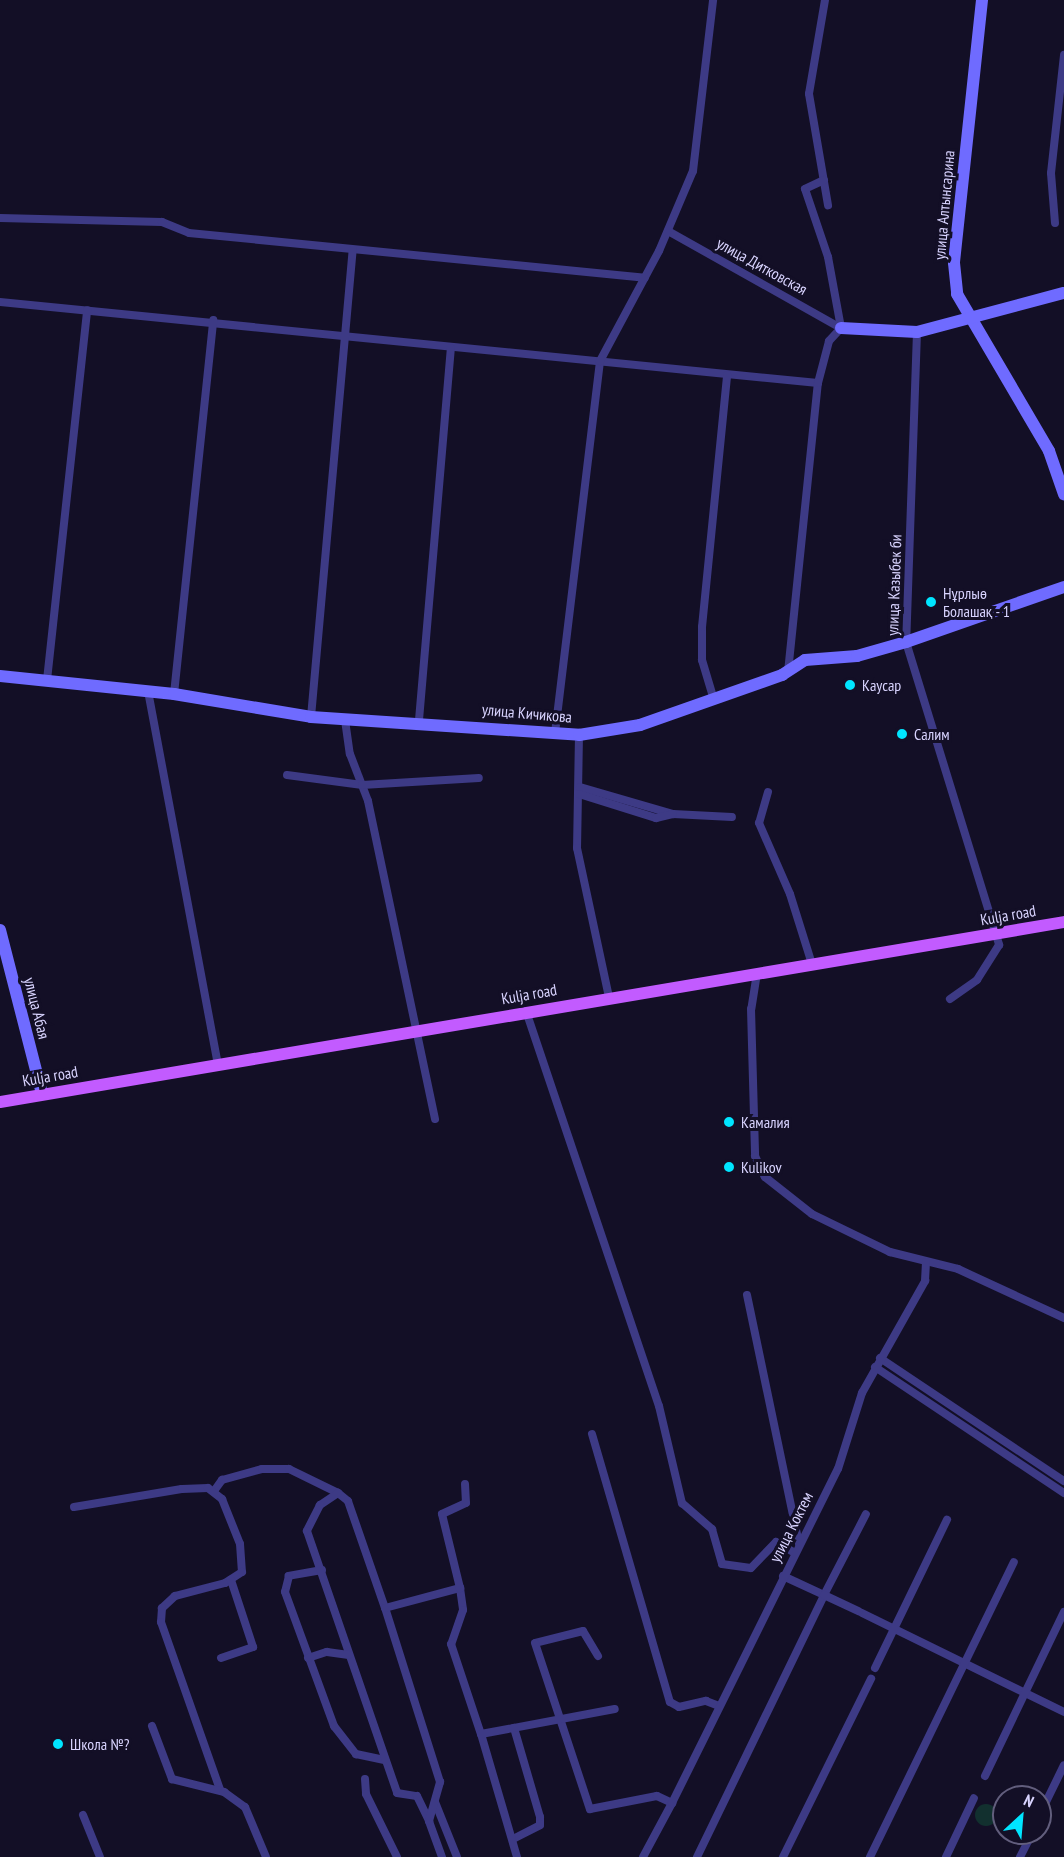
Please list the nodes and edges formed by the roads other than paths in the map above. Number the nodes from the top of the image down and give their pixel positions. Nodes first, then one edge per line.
1 (713, 0) edge
2 (825, 0) edge
3 (982, 0) edge
4 (1064, 55) edge
5 (824, 180) junction
6 (828, 205) dead end
7 (0, 218) edge
8 (1055, 223) dead end
9 (668, 231) junction
10 (353, 250) junction
11 (645, 278) junction
12 (1064, 293) edge
13 (0, 302) edge
14 (87, 310) junction
15 (213, 320) junction
16 (975, 320) junction
17 (841, 328) junction
18 (917, 332) junction
19 (348, 334) junction
20 (451, 348) junction
21 (600, 361) junction
22 (727, 375) junction
23 (818, 383) junction
24 (1064, 495) edge
25 (1064, 587) edge
26 (906, 642) junction
27 (788, 672) junction
28 (0, 676) edge
29 (47, 680) junction
30 (148, 691) junction
31 (174, 694) junction
32 (714, 700) junction
33 (311, 717) junction
34 (345, 720) junction
35 (419, 720) junction
36 (555, 733) junction
37 (579, 735) junction
38 (287, 775) dead end
39 (479, 778) dead end
40 (362, 785) junction
41 (580, 791) junction
42 (768, 792) dead end
43 (732, 817) dead end
44 (1064, 922) edge
45 (0, 930) edge
46 (996, 934) junction
47 (812, 964) junction
48 (757, 973) junction
49 (609, 997) junction
50 (950, 999) dead end
51 (526, 1011) junction
52 (417, 1029) junction
53 (218, 1064) junction
54 (42, 1094) junction
55 (0, 1102) edge
56 (435, 1119) dead end
57 (926, 1262) junction
58 (747, 1295) dead end
59 (1064, 1318) edge
60 (880, 1358) junction
61 (875, 1367) junction
62 (592, 1434) dead end
63 (1064, 1481) edge
64 (465, 1485) dead end
65 (214, 1491) junction
66 (338, 1493) junction
67 (1064, 1493) edge
68 (74, 1507) dead end
69 (866, 1514) dead end
70 (947, 1520) dead end
71 (799, 1544) junction
72 (795, 1553) junction
73 (1014, 1562) dead end
74 (322, 1570) junction
75 (783, 1576) junction
76 (231, 1580) junction
77 (460, 1588) junction
78 (824, 1595) junction
79 (385, 1608) junction
80 (1064, 1612) edge
81 (895, 1628) junction
82 (349, 1655) junction
83 (598, 1656) dead end
84 (221, 1658) dead end
85 (308, 1658) junction
86 (964, 1664) junction
87 (874, 1668) dead end
88 (871, 1679) dead end
89 (1025, 1693) junction
90 (719, 1706) junction
91 (615, 1709) dead end
92 (1064, 1712) edge
93 (558, 1721) junction
94 (152, 1726) dead end
95 (514, 1728) junction
96 (481, 1734) junction
97 (384, 1760) junction
98 (1064, 1765) edge
99 (985, 1776) dead end
100 (365, 1779) dead end
101 (220, 1790) junction
102 (1052, 1790) edge
103 (974, 1798) dead end
104 (434, 1802) junction
105 (672, 1803) junction
106 (83, 1815) dead end
107 (429, 1821) junction
108 (513, 1839) junction
109 (100, 1857) edge
110 (266, 1857) edge
111 (397, 1857) edge
112 (442, 1857) edge
113 (457, 1857) edge
114 (517, 1857) edge
115 (643, 1857) edge
116 (697, 1857) edge
117 (783, 1857) edge
118 (870, 1857) edge
119 (946, 1857) edge

1 - 9 street
2 - 5 street
3 - 16 street, улица Алтынсарина
4 - 8 street
5 - 6 street
5 - 17 street
7 - 10 street
9 - 11 street
9 - 17 street, улица Дитковская
10 - 11 street
10 - 19 street
11 - 21 street
12 - 16 street
13 - 14 street
14 - 15 street
14 - 29 street
15 - 19 street
15 - 31 street
16 - 18 street
16 - 24 street, улица Алтынсарина
17 - 18 street
17 - 23 street
18 - 26 street, улица Казыбек би
19 - 20 street
19 - 33 street
20 - 21 street
20 - 35 street
21 - 22 street
21 - 36 street
22 - 23 street
22 - 32 street
23 - 27 street
25 - 26 street, улица Кичикова
26 - 27 street, улица Кичикова
26 - 46 street, улица Казыбек би
27 - 32 street, улица Кичикова
28 - 29 street, улица Кичикова
29 - 30 street, улица Кичикова
30 - 31 street, улица Кичикова
30 - 53 street
31 - 33 street, улица Кичикова
32 - 37 street, улица Кичикова
33 - 34 street, улица Кичикова
34 - 35 street, улица Кичикова
34 - 40 street
35 - 36 street, улица Кичикова
36 - 37 street, улица Кичикова
37 - 41 street
38 - 40 street
39 - 40 street
40 - 52 street
41 - 43 street
41 - 49 street
42 - 47 street
44 - 46 main road, Kulja road
45 - 54 street, улица Абая
46 - 47 main road, Kulja road
46 - 50 street
47 - 48 main road, Kulja road
48 - 49 main road, Kulja road
48 - 57 street
49 - 51 main road, Kulja road
51 - 52 main road, Kulja road
51 - 72 street
52 - 53 main road, Kulja road
52 - 56 street
53 - 54 main road, Kulja road
54 - 55 main road, Kulja road
57 - 59 street
57 - 60 street, улица Коктем
58 - 71 street
60 - 61 street, улица Коктем
60 - 63 street
61 - 67 street
61 - 71 street, улица Коктем
62 - 90 street
64 - 77 street
65 - 66 street
65 - 68 street
65 - 76 street
66 - 74 street
66 - 79 street
69 - 78 street
70 - 81 street
71 - 72 street, улица Коктем
72 - 75 street, улица Коктем
73 - 86 street
74 - 82 street
74 - 85 street
75 - 78 street
75 - 90 street, улица Коктем
76 - 84 street
76 - 101 street
77 - 79 street
77 - 96 street
78 - 81 street
78 - 116 street
79 - 104 street
80 - 89 street
81 - 86 street
81 - 87 street
82 - 85 street
82 - 97 street
83 - 93 street
85 - 97 street
86 - 89 street
86 - 118 street
88 - 117 street
89 - 92 street
89 - 99 street
90 - 105 street, улица Коктем
91 - 93 street
93 - 95 street
93 - 105 street
94 - 101 street
95 - 96 street
95 - 108 street
96 - 108 street
97 - 107 street
98 - 102 street
100 - 111 street
101 - 110 street
103 - 119 street
104 - 107 street
104 - 113 street
105 - 115 street, улица Коктем
106 - 109 street
107 - 112 street
108 - 114 street

